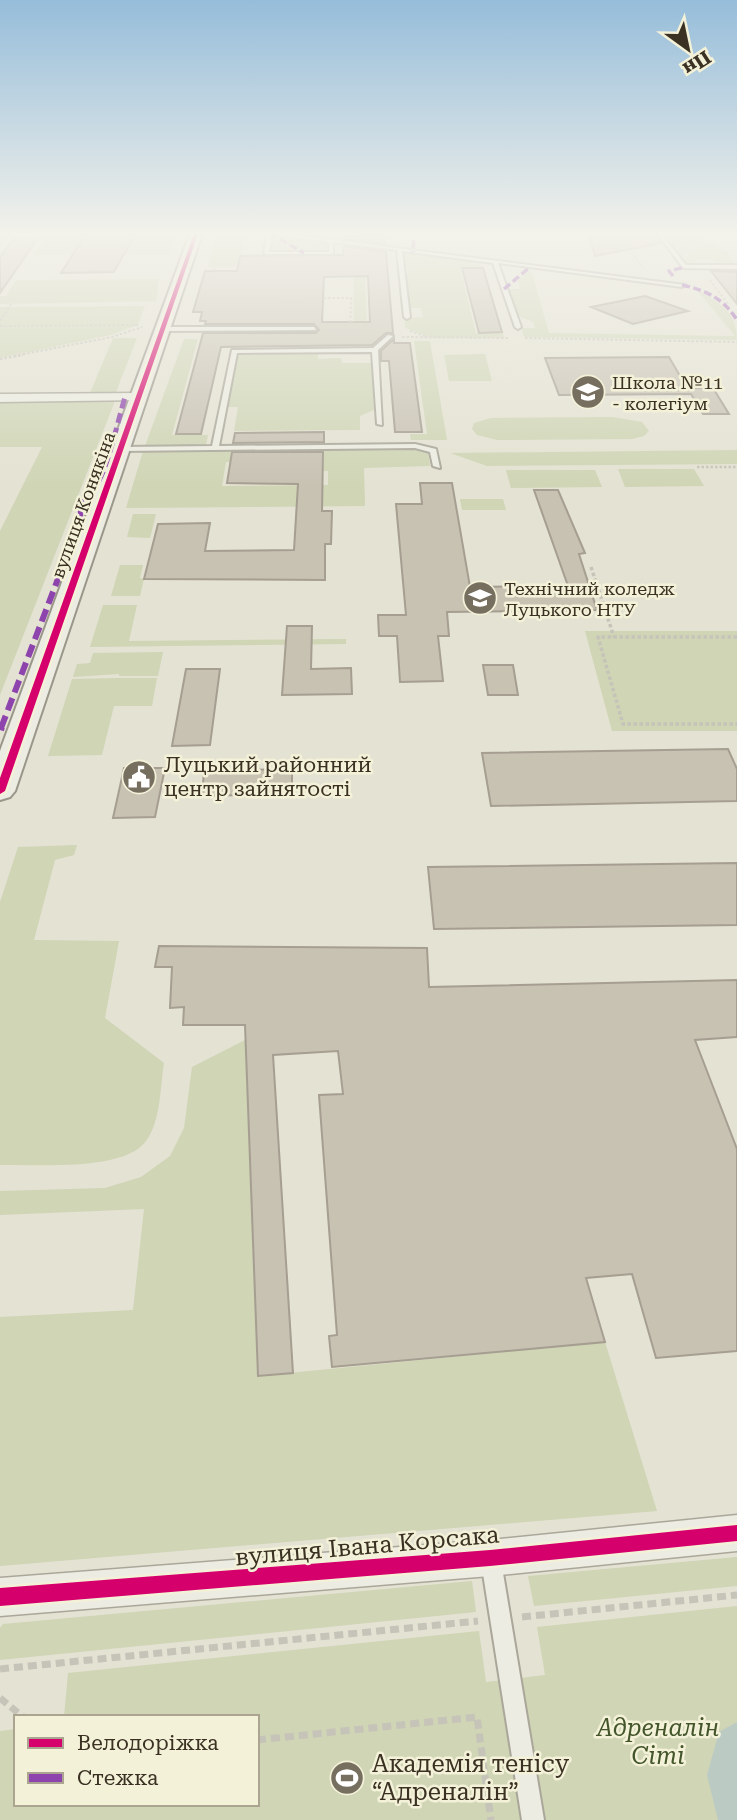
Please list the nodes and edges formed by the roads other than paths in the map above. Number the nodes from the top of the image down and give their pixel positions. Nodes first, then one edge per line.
1 (167, 316) edge
2 (514, 316) edge
3 (518, 327) dead end
4 (314, 328) dead end
5 (162, 329) junction
6 (390, 336) dead end
7 (375, 350) junction
8 (140, 397) junction
9 (0, 398) edge
10 (380, 424) dead end
11 (215, 448) junction
12 (121, 449) junction
13 (437, 466) dead end
14 (0, 791) edge
15 (737, 1533) edge
16 (490, 1558) junction
17 (0, 1597) edge
18 (533, 1820) edge

1 - 5 street, вулиця Конякіна
2 - 3 lane
4 - 5 lane
5 - 8 street, вулиця Конякіна
6 - 7 lane
7 - 10 lane
7 - 11 lane
8 - 9 street
8 - 12 street, вулиця Конякіна
11 - 12 lane
11 - 13 lane
12 - 14 street, вулиця Конякіна
15 - 16 street, вулиця Івана Корсака
16 - 17 street, вулиця Івана Корсака
16 - 18 lane

